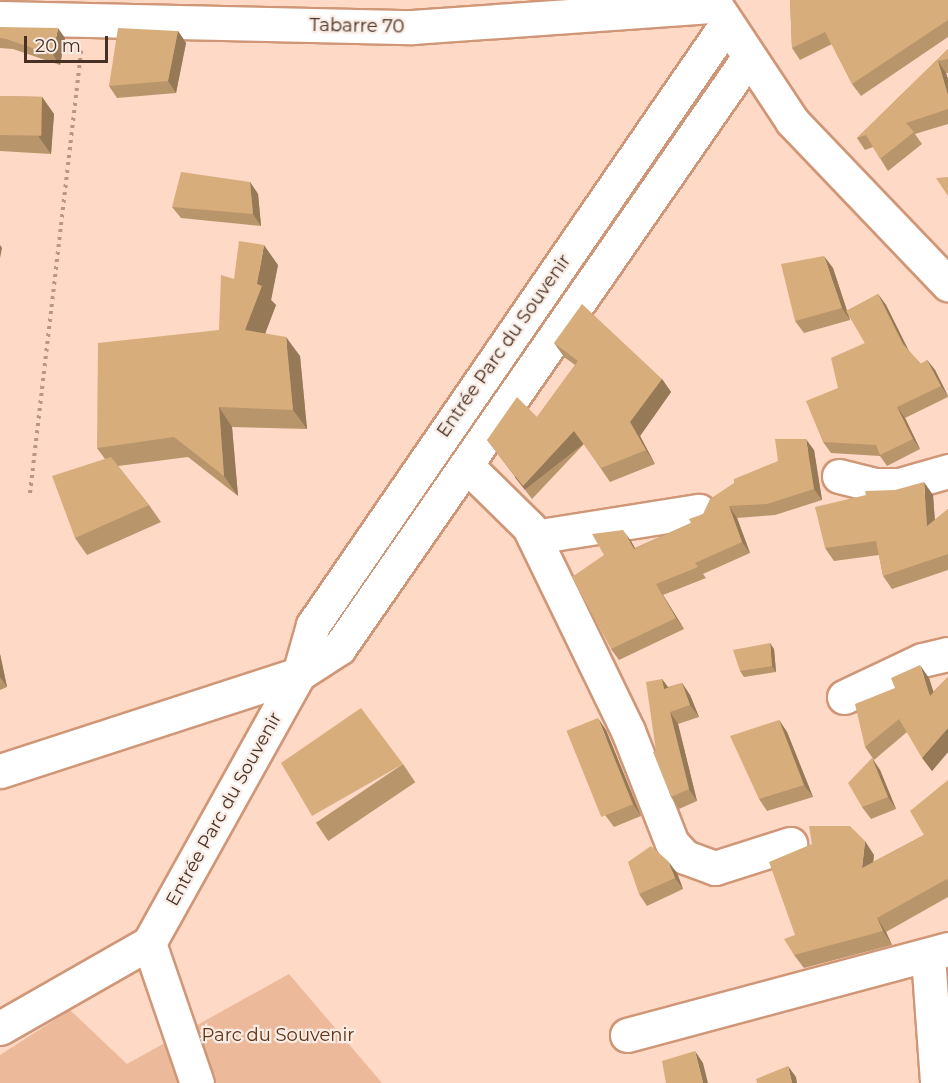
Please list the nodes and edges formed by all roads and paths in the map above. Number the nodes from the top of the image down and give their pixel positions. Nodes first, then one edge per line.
1 (717, 10) edge
2 (191, 11) edge
3 (20, 12) edge
4 (84, 19) junction
5 (748, 58) junction
6 (948, 284) edge
7 (466, 465) junction
8 (948, 471) edge
9 (839, 476) dead end
10 (30, 493) dead end
11 (699, 511) dead end
12 (534, 537) junction
13 (948, 654) edge
14 (299, 674) junction
15 (844, 697) dead end
16 (0, 771) edge
17 (790, 844) dead end
18 (149, 943) junction
19 (938, 953) edge
20 (0, 1028) edge
21 (627, 1035) dead end
22 (197, 1083) edge
23 (937, 1083) edge

1 - 2 street, Tabarre 70
1 - 5 street
1 - 14 street, Entrée Parc du Souvenir
2 - 4 street, Tabarre 70
3 - 4 street, Tabarre 70
4 - 10 path
5 - 6 street
5 - 7 street, Entrée Parc du Souvenir
7 - 12 street
7 - 14 street, Entrée Parc du Souvenir
8 - 9 street
11 - 12 street
12 - 17 street
13 - 15 street
14 - 16 street
14 - 18 street, Entrée Parc du Souvenir
18 - 20 street
18 - 22 street
19 - 21 street
19 - 23 street

